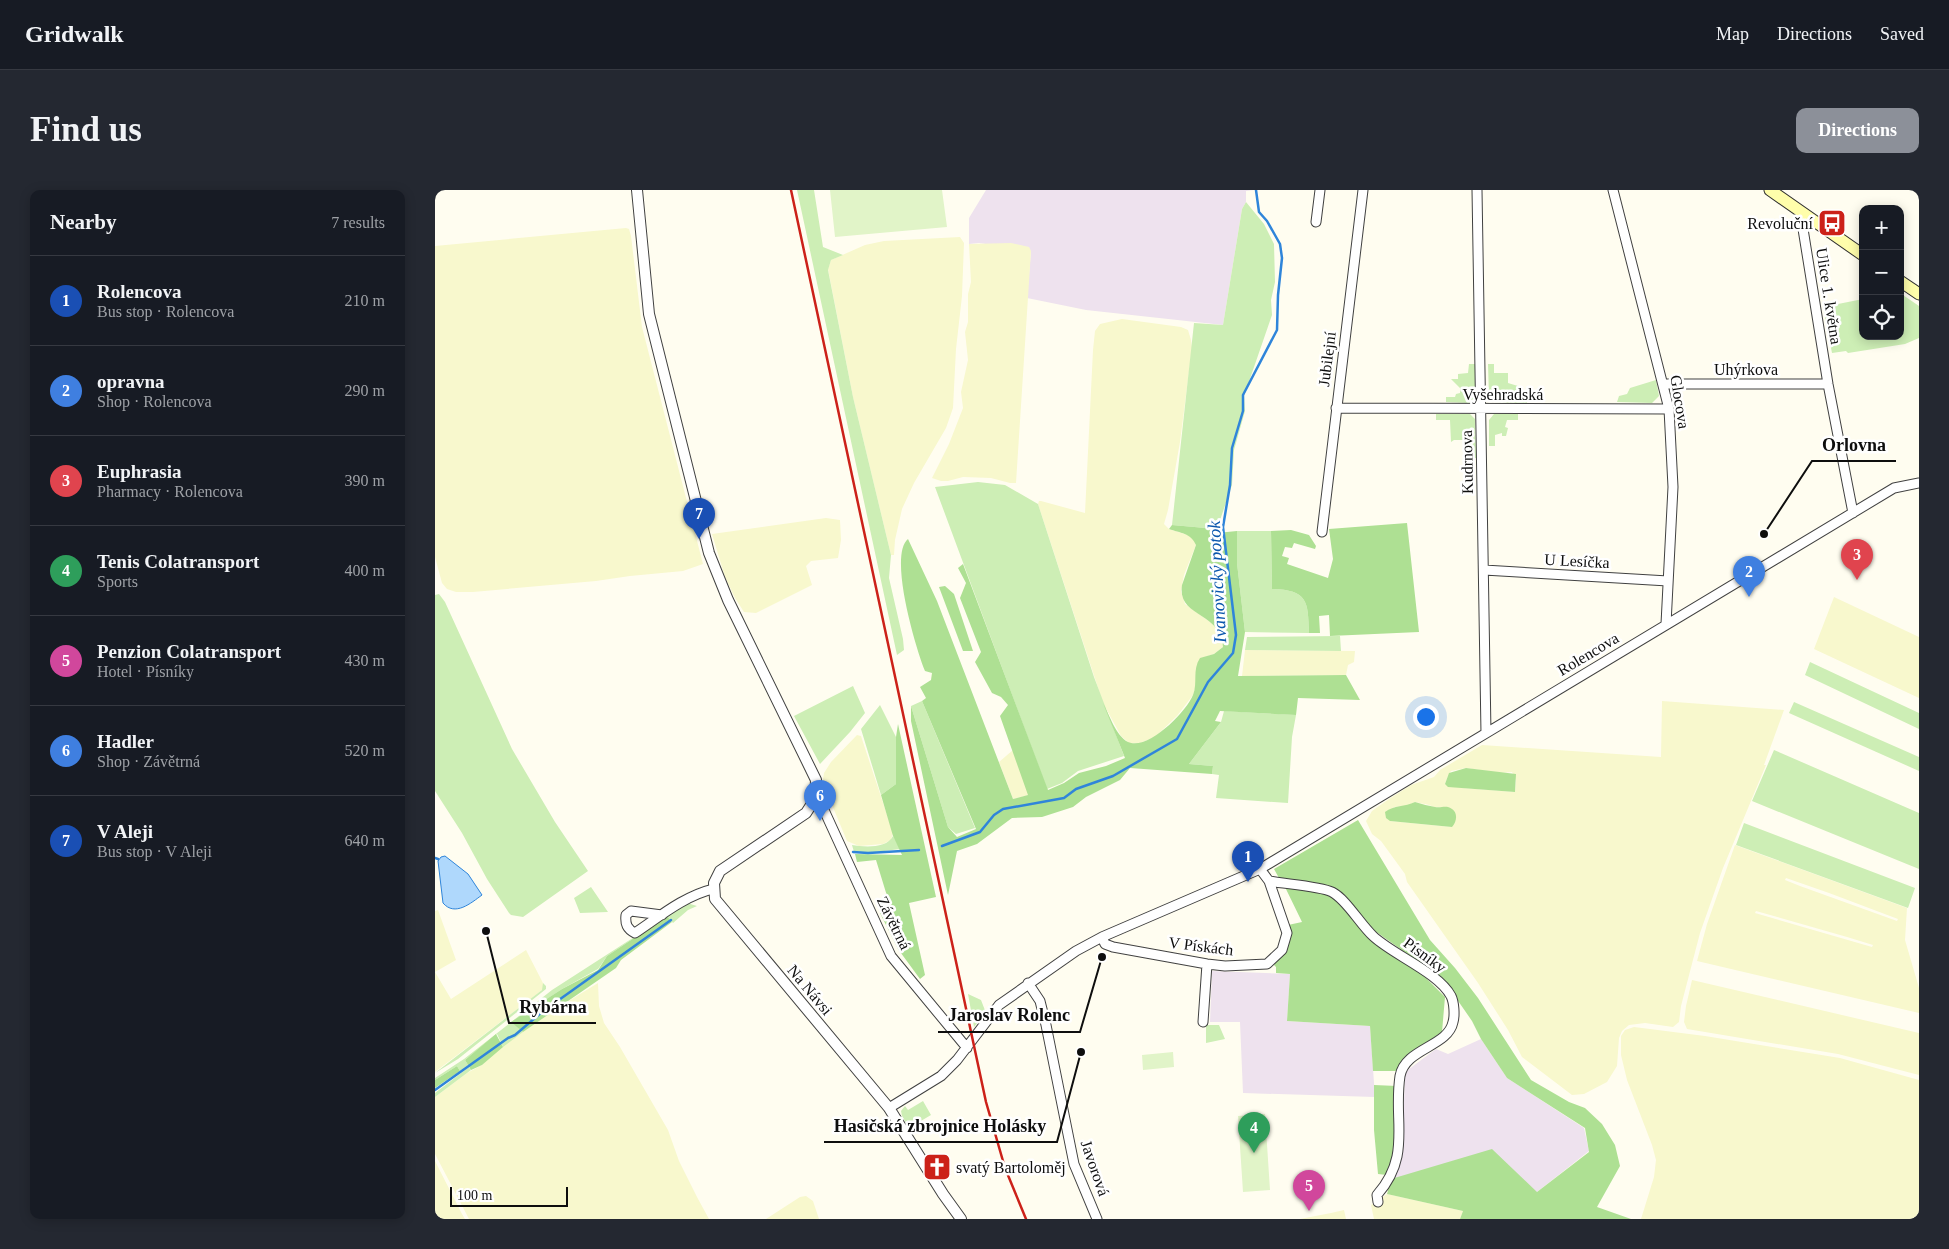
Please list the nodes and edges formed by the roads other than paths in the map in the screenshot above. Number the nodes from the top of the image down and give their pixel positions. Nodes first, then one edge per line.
1 (637, 190) edge
2 (1320, 190) edge
3 (1363, 190) edge
4 (1477, 190) edge
5 (1613, 190) edge
6 (1770, 190) edge
7 (1805, 214) junction
8 (1316, 222) dead end
9 (1859, 252) edge
10 (1904, 284) edge
11 (1919, 294) edge
12 (1664, 384) junction
13 (1828, 384) junction
14 (1336, 408) junction
15 (1481, 408) junction
16 (1669, 410) junction
17 (1919, 483) edge
18 (1853, 513) junction
19 (1322, 532) dead end
20 (1484, 570) junction
21 (1668, 581) junction
22 (1666, 624) junction
23 (1486, 733) junction
24 (815, 799) junction
25 (1261, 869) junction
26 (1269, 881) junction
27 (713, 888) junction
28 (662, 915) dead end
29 (1102, 937) junction
30 (1207, 964) junction
31 (1028, 983) junction
32 (1203, 1022) dead end
33 (967, 1048) junction
34 (889, 1108) junction
35 (1377, 1202) dead end
36 (961, 1219) edge
37 (1097, 1219) edge

1 - 24 street
2 - 8 street
3 - 14 street, Jubilejní
4 - 15 street, Kudrnova
5 - 12 street, Glocova
6 - 7 main road
7 - 9 main road
7 - 13 street, Ulice 1. května
10 - 11 main road
12 - 13 street, Uhýrkova
12 - 16 street, Glocova
13 - 18 street
14 - 15 street, Vyšehradská
14 - 19 street, Jubilejní
15 - 16 street, Vyšehradská
15 - 20 street, Kudrnova
16 - 21 street, Glocova
17 - 18 street, Rolencova
18 - 22 street, Rolencova
20 - 21 street, U Lesíčka
20 - 23 street, Kudrnova
21 - 22 street, Glocova
22 - 23 street, Rolencova
23 - 25 street, Rolencova
24 - 27 street
24 - 33 street, Závětrná
25 - 26 street
25 - 29 street, Rolencova
26 - 30 street, V Pískách
26 - 35 street, Písníky
27 - 28 street
27 - 34 street, Na Návsi
29 - 30 street, V Pískách
29 - 31 street, Rolencova
30 - 32 street
31 - 33 street, Rolencova
31 - 37 street, Javorová
33 - 34 street, Rolencova
34 - 36 street, Na Návsi

